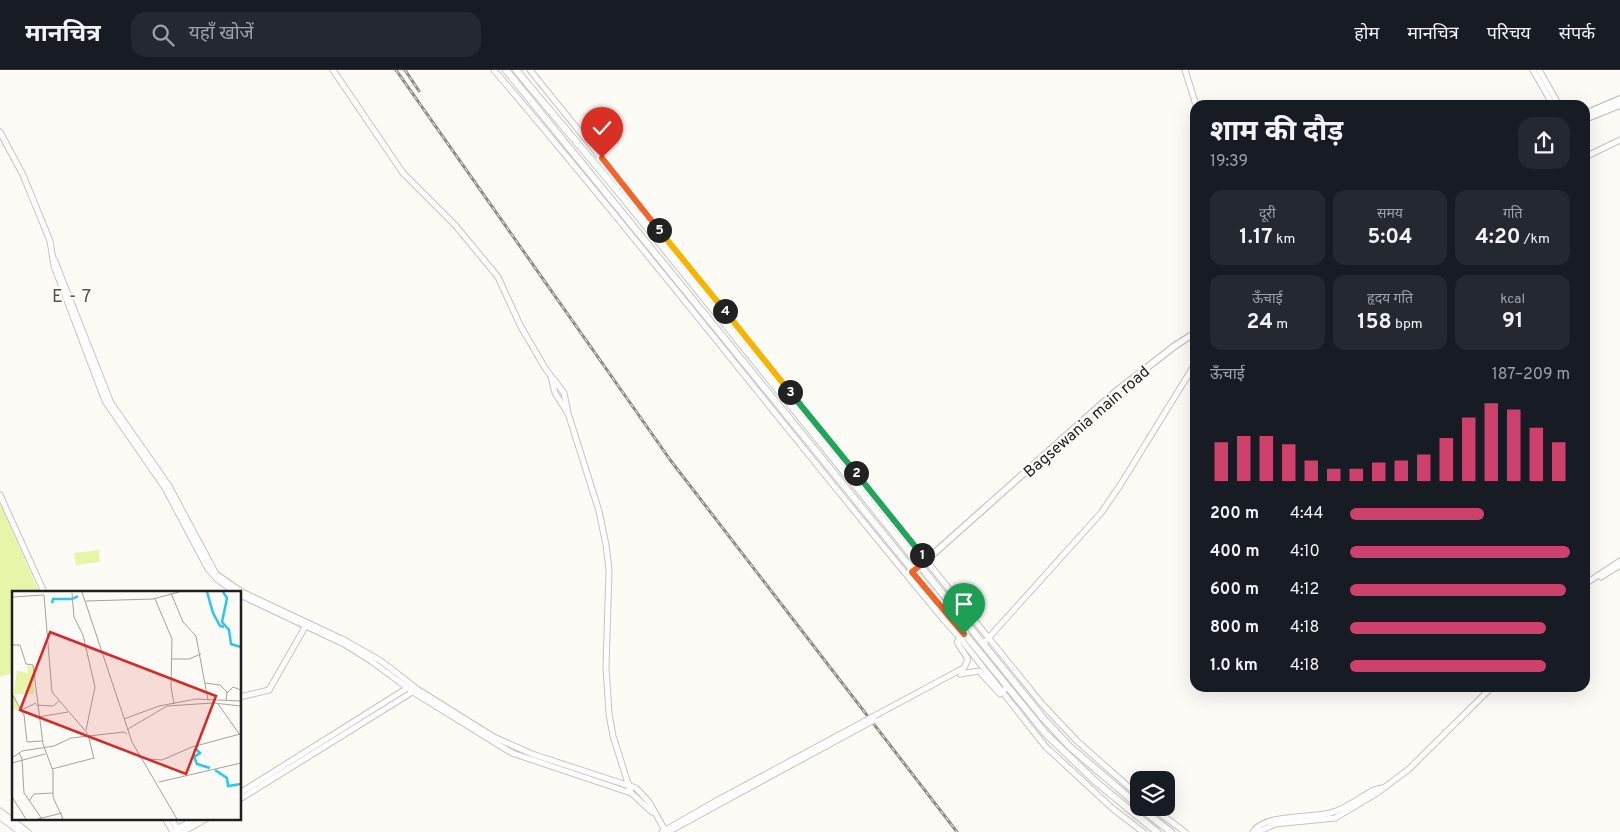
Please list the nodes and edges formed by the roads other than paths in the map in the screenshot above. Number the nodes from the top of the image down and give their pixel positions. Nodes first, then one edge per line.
1 (333, 70) edge
2 (494, 70) edge
3 (506, 70) edge
4 (516, 70) edge
5 (530, 70) edge
6 (1185, 70) edge
7 (1534, 70) edge
8 (1540, 70) edge
9 (1620, 99) edge
10 (1194, 100) edge
11 (1550, 100) edge
12 (1557, 100) edge
13 (1620, 105) edge
14 (1590, 112) edge
15 (1590, 118) edge
16 (0, 132) edge
17 (1620, 140) edge
18 (1590, 154) edge
19 (54, 259) junction
20 (1190, 336) edge
21 (1190, 372) edge
22 (0, 495) edge
23 (926, 560) junction
24 (1620, 561) edge
25 (1620, 565) edge
26 (919, 566) junction
27 (909, 571) junction
28 (1608, 571) junction
29 (1590, 581) edge
30 (1590, 584) edge
31 (44, 591) edge
32 (234, 591) edge
33 (241, 591) edge
34 (241, 591) edge
35 (241, 595) edge
36 (305, 627) junction
37 (987, 635) junction
38 (962, 636) junction
39 (342, 641) junction
40 (983, 644) junction
41 (959, 672) junction
42 (412, 689) junction
43 (1004, 690) junction
44 (1487, 692) edge
45 (241, 697) edge
46 (629, 785) junction
47 (1130, 788) edge
48 (1382, 788) junction
49 (241, 792) edge
50 (631, 793) junction
51 (241, 798) edge
52 (1130, 799) edge
53 (0, 811) edge
54 (653, 812) junction
55 (1151, 816) edge
56 (1164, 816) edge
57 (0, 817) edge
58 (167, 820) edge
59 (194, 820) edge
60 (203, 820) edge
61 (12, 821) edge
62 (177, 831) edge
63 (668, 831) edge
64 (20, 832) edge
65 (28, 832) edge
66 (1143, 832) edge
67 (1158, 832) edge
68 (1171, 832) edge
69 (1185, 832) edge
70 (1253, 832) edge
71 (1258, 832) edge

1 - 46 street
2 - 27 street
3 - 27 main road
4 - 26 main road
5 - 23 street
6 - 10 street
7 - 11 street
8 - 12 street
9 - 14 main road
13 - 15 main road
16 - 19 street
17 - 18 street
19 - 32 street
19 - 33 street
20 - 23 main road, Bagsewania main road
21 - 37 street
22 - 31 street
23 - 26 main road
23 - 37 street
24 - 28 street
25 - 28 street
26 - 27 main road
26 - 40 main road
27 - 38 main road
28 - 29 street
28 - 30 street
34 - 39 street
35 - 36 street
36 - 39 street
36 - 45 street
37 - 40 street
37 - 47 street
38 - 41 street
38 - 43 main road
39 - 42 street
40 - 52 main road
41 - 43 street
41 - 63 street, bridge
42 - 46 street
42 - 49 street
42 - 50 street
42 - 51 street
43 - 66 street
43 - 67 main road
44 - 48 street
46 - 50 street
46 - 54 street
48 - 70 street
48 - 71 street
50 - 54 street
53 - 61 street
54 - 63 street
55 - 68 main road
56 - 69 street
57 - 61 street
58 - 62 street
59 - 62 street
60 - 62 street
61 - 64 street
61 - 65 street

